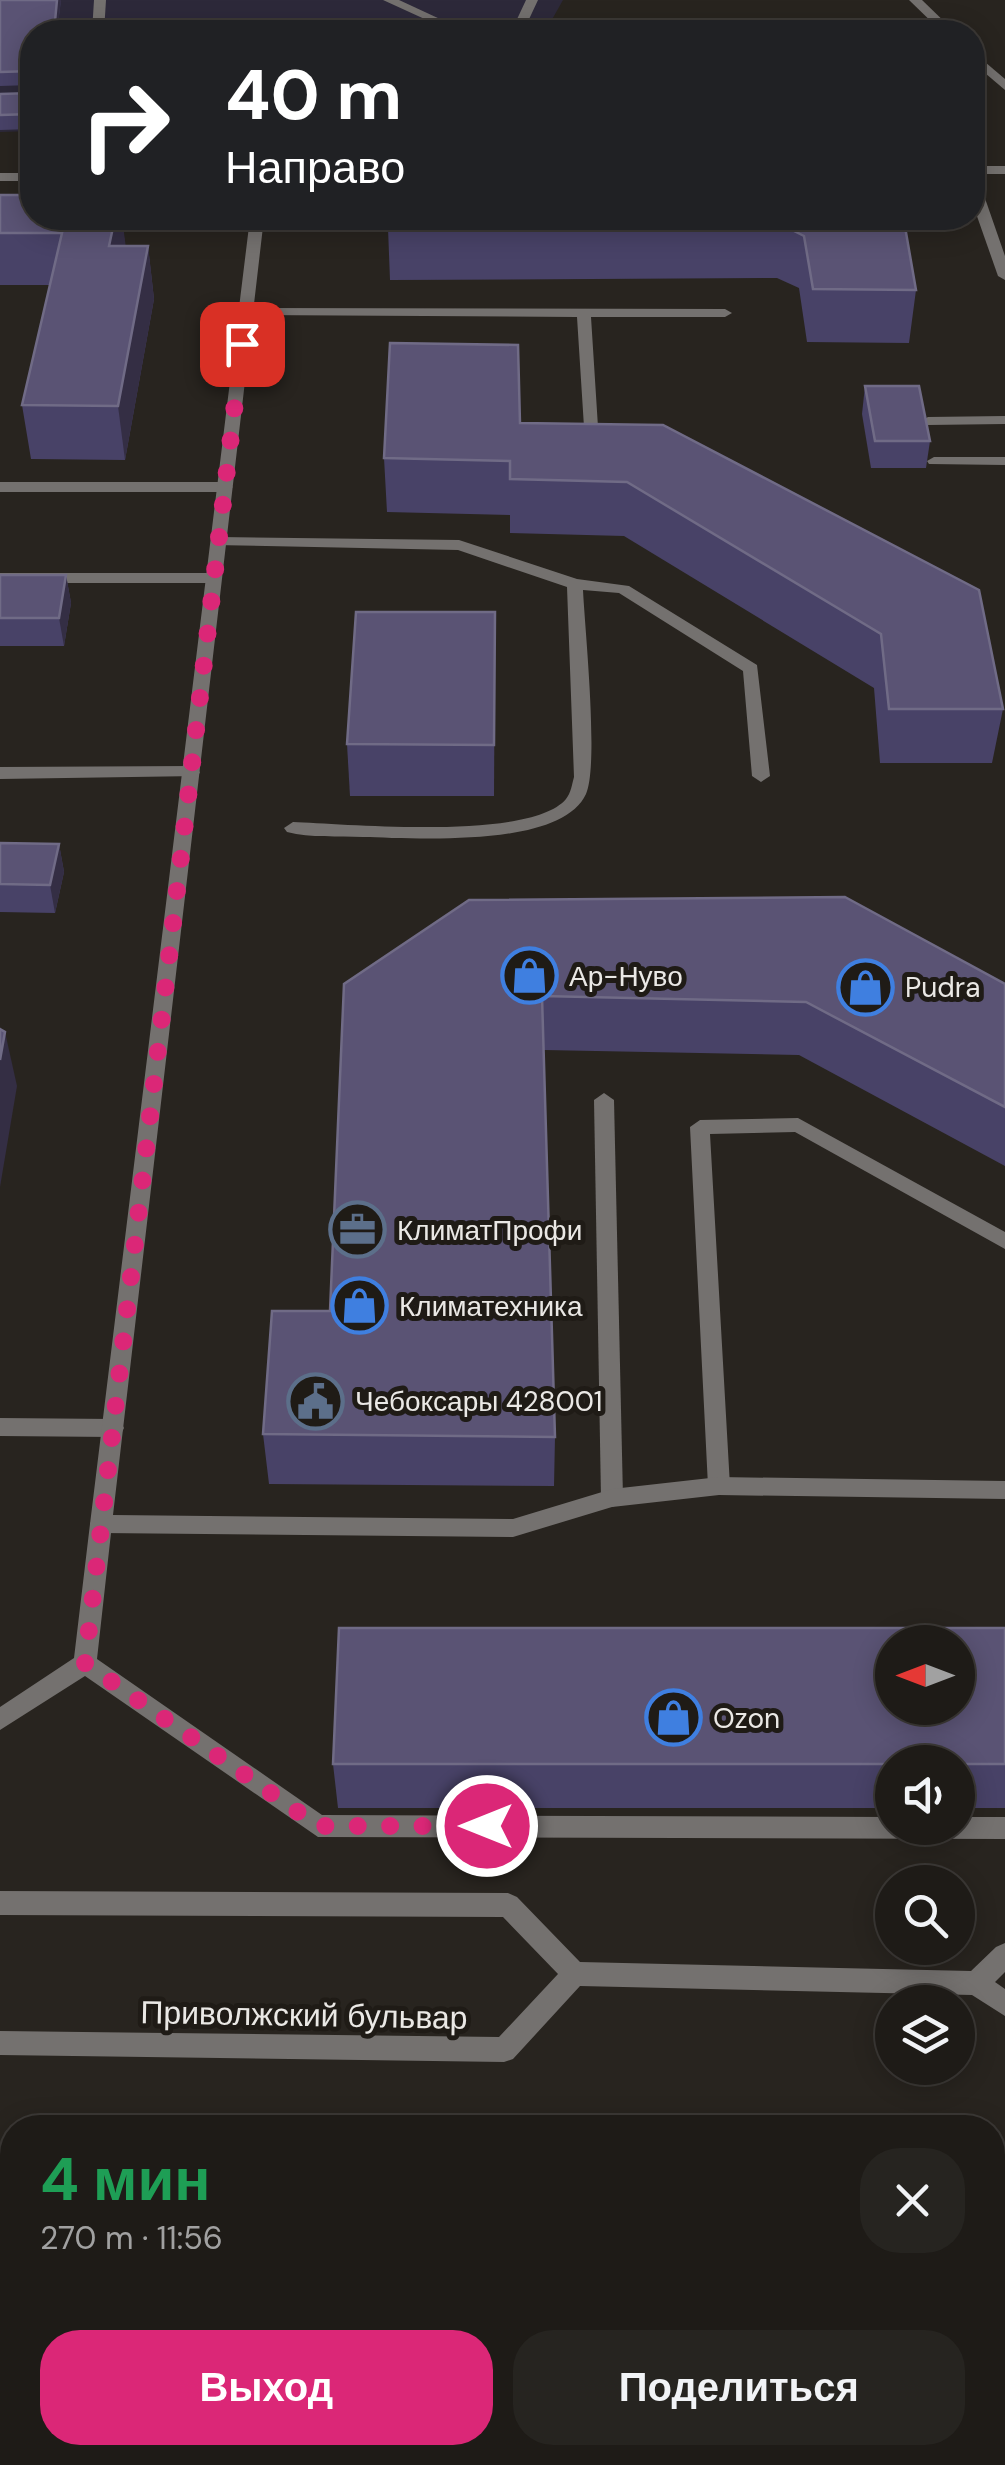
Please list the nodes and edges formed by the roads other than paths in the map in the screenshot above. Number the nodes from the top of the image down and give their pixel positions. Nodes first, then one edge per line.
1 (389, 0) edge
2 (915, 0) edge
3 (435, 20) edge
4 (936, 20) edge
5 (985, 67) edge
6 (1005, 86) edge
7 (985, 218) edge
8 (256, 230) edge
9 (1005, 276) edge
10 (246, 312) junction
11 (584, 313) junction
12 (725, 313) dead end
13 (1005, 420) edge
14 (928, 421) edge
15 (591, 428) edge
16 (934, 461) dead end
17 (1005, 461) edge
18 (0, 487) edge
19 (225, 487) junction
20 (219, 542) junction
21 (0, 578) edge
22 (214, 578) junction
23 (574, 584) junction
24 (192, 772) junction
25 (0, 774) edge
26 (762, 776) dead end
27 (293, 828) dead end
28 (604, 1100) dead end
29 (1005, 1241) edge
30 (0, 1428) edge
31 (113, 1428) junction
32 (720, 1486) junction
33 (1005, 1490) edge
34 (612, 1498) junction
35 (102, 1524) junction
36 (85, 1663) junction
37 (0, 1720) edge
38 (1005, 1828) edge
39 (0, 1903) edge
40 (1005, 1955) edge
41 (575, 1974) junction
42 (976, 1983) junction
43 (1005, 2004) edge
44 (0, 2042) edge

1 - 3 street
2 - 4 street
5 - 6 street
7 - 9 street
8 - 10 street
10 - 11 street
10 - 19 street
11 - 12 street
11 - 15 street
13 - 14 street
16 - 17 street
18 - 19 street
19 - 20 street
20 - 22 street
20 - 23 street
21 - 22 street
22 - 24 street
23 - 26 street
23 - 27 street
24 - 25 street
24 - 31 street
28 - 34 street
29 - 32 street
30 - 31 street
31 - 35 street
32 - 33 street
32 - 34 street
34 - 35 street
35 - 36 street
36 - 37 street
36 - 38 street
39 - 41 street
40 - 42 street
41 - 42 street
41 - 44 street, Приволжский бульвар
42 - 43 street

